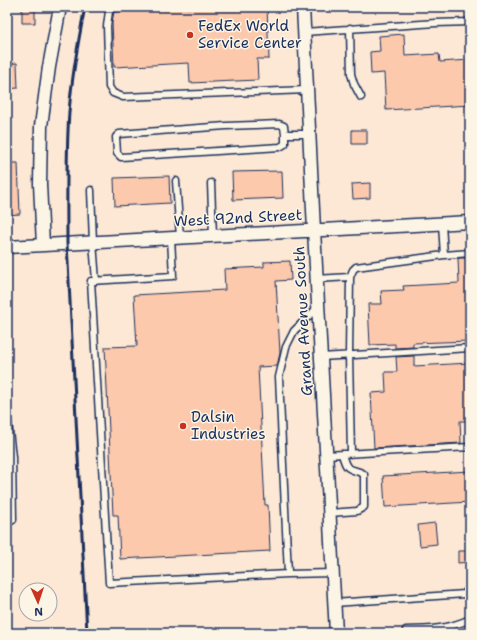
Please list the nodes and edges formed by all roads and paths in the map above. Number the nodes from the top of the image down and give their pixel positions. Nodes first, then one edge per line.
1 (60, 7) edge
2 (110, 7) edge
3 (303, 7) edge
4 (470, 22) edge
5 (350, 28) junction
6 (304, 32) junction
7 (307, 90) junction
8 (361, 97) dead end
9 (285, 134) junction
10 (309, 134) junction
11 (176, 181) dead end
12 (211, 183) dead end
13 (91, 190) dead end
14 (470, 222) edge
15 (442, 224) junction
16 (314, 230) junction
17 (213, 236) junction
18 (176, 238) junction
19 (93, 242) junction
20 (43, 245) junction
21 (7, 247) edge
22 (470, 253) edge
23 (444, 255) junction
24 (350, 277) junction
25 (316, 279) junction
26 (96, 281) junction
27 (318, 307) junction
28 (470, 348) edge
29 (349, 355) junction
30 (320, 357) junction
31 (7, 413) edge
32 (470, 447) edge
33 (342, 454) junction
34 (351, 454) junction
35 (326, 455) junction
36 (329, 513) junction
37 (7, 523) edge
38 (332, 573) junction
39 (288, 574) junction
40 (470, 586) edge
41 (468, 596) edge
42 (334, 603) junction
43 (470, 619) edge
44 (406, 630) dead end
45 (336, 633) edge

1 - 20 street
2 - 7 lane
3 - 6 street, Grand Avenue South
4 - 5 lane
5 - 6 lane
5 - 8 lane
6 - 7 street, Grand Avenue South
7 - 10 street, Grand Avenue South
9 - 9 lane
9 - 10 lane
10 - 16 street, Grand Avenue South
11 - 18 lane
12 - 17 lane
13 - 19 lane
14 - 15 street, West 92nd Street
15 - 16 street, West 92nd Street
15 - 23 lane
16 - 17 street, West 92nd Street
16 - 25 street, Grand Avenue South
17 - 18 street, West 92nd Street
18 - 19 street, West 92nd Street
18 - 26 lane
19 - 20 street, West 92nd Street
19 - 26 lane
20 - 21 street, West 92nd Street
22 - 23 lane
23 - 24 lane
24 - 25 lane
24 - 29 lane
25 - 27 street, Grand Avenue South
26 - 39 lane
27 - 30 street, Grand Avenue South
27 - 39 lane
28 - 29 lane
29 - 30 lane
29 - 34 lane
30 - 35 street, Grand Avenue South
31 - 37 lane
32 - 34 lane
33 - 34 lane
33 - 35 lane
33 - 36 lane
35 - 36 street, Grand Avenue South
36 - 38 street, Grand Avenue South
38 - 39 lane
38 - 42 street, Grand Avenue South
40 - 41 lane
41 - 42 lane
42 - 45 street, Grand Avenue South
43 - 44 lane

